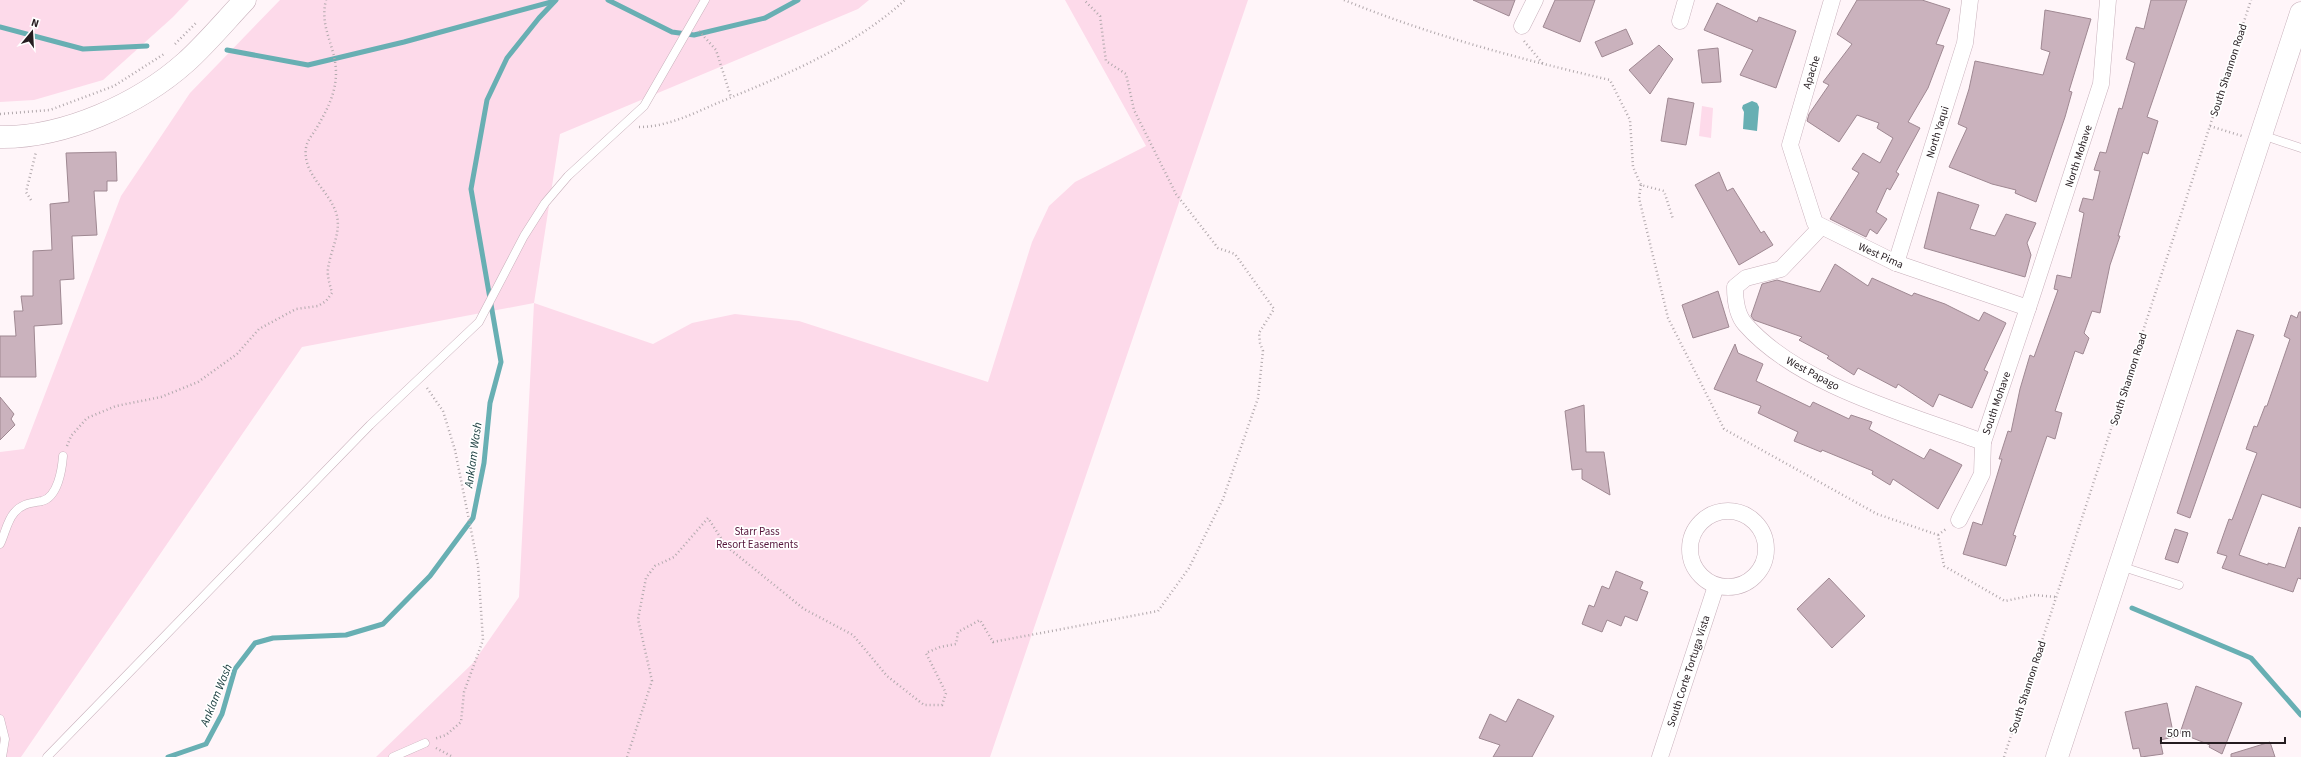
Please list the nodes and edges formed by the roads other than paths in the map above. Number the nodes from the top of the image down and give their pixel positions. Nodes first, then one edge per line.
1 (245, 0) edge
2 (705, 0) edge
3 (1534, 0) edge
4 (1686, 0) edge
5 (1832, 0) edge
6 (1970, 0) edge
7 (2108, 0) edge
8 (2301, 13) edge
9 (1680, 21) dead end
10 (1522, 31) road end
11 (2259, 137) junction
12 (0, 138) edge
13 (2301, 148) edge
14 (1821, 227) junction
15 (1896, 263) junction
16 (2028, 308) junction
17 (1983, 442) junction
18 (63, 456) road end
19 (1959, 520) dead end
20 (0, 544) edge
21 (2119, 566) junction
22 (2179, 585) dead end
23 (1716, 586) junction
24 (0, 719) edge
25 (425, 743) road end
26 (2, 757) edge
27 (47, 757) edge
28 (393, 757) edge
29 (1660, 757) edge
30 (2057, 757) edge

1 - 12 street
2 - 27 lane
3 - 10 street
4 - 9 street
5 - 14 street, Apache
6 - 15 street, North Yaqui
7 - 16 street, North Mohave
8 - 11 street
11 - 13 lane
11 - 21 street
14 - 15 street, West Pima
14 - 17 street, West Papago
15 - 16 street, West Pima
16 - 17 street, South Mohave
17 - 19 street, South Mohave
18 - 20 lane
21 - 22 lane
21 - 30 street
23 - 23 street
23 - 29 street, South Corte Tortuga Vista
24 - 26 lane
25 - 28 lane

